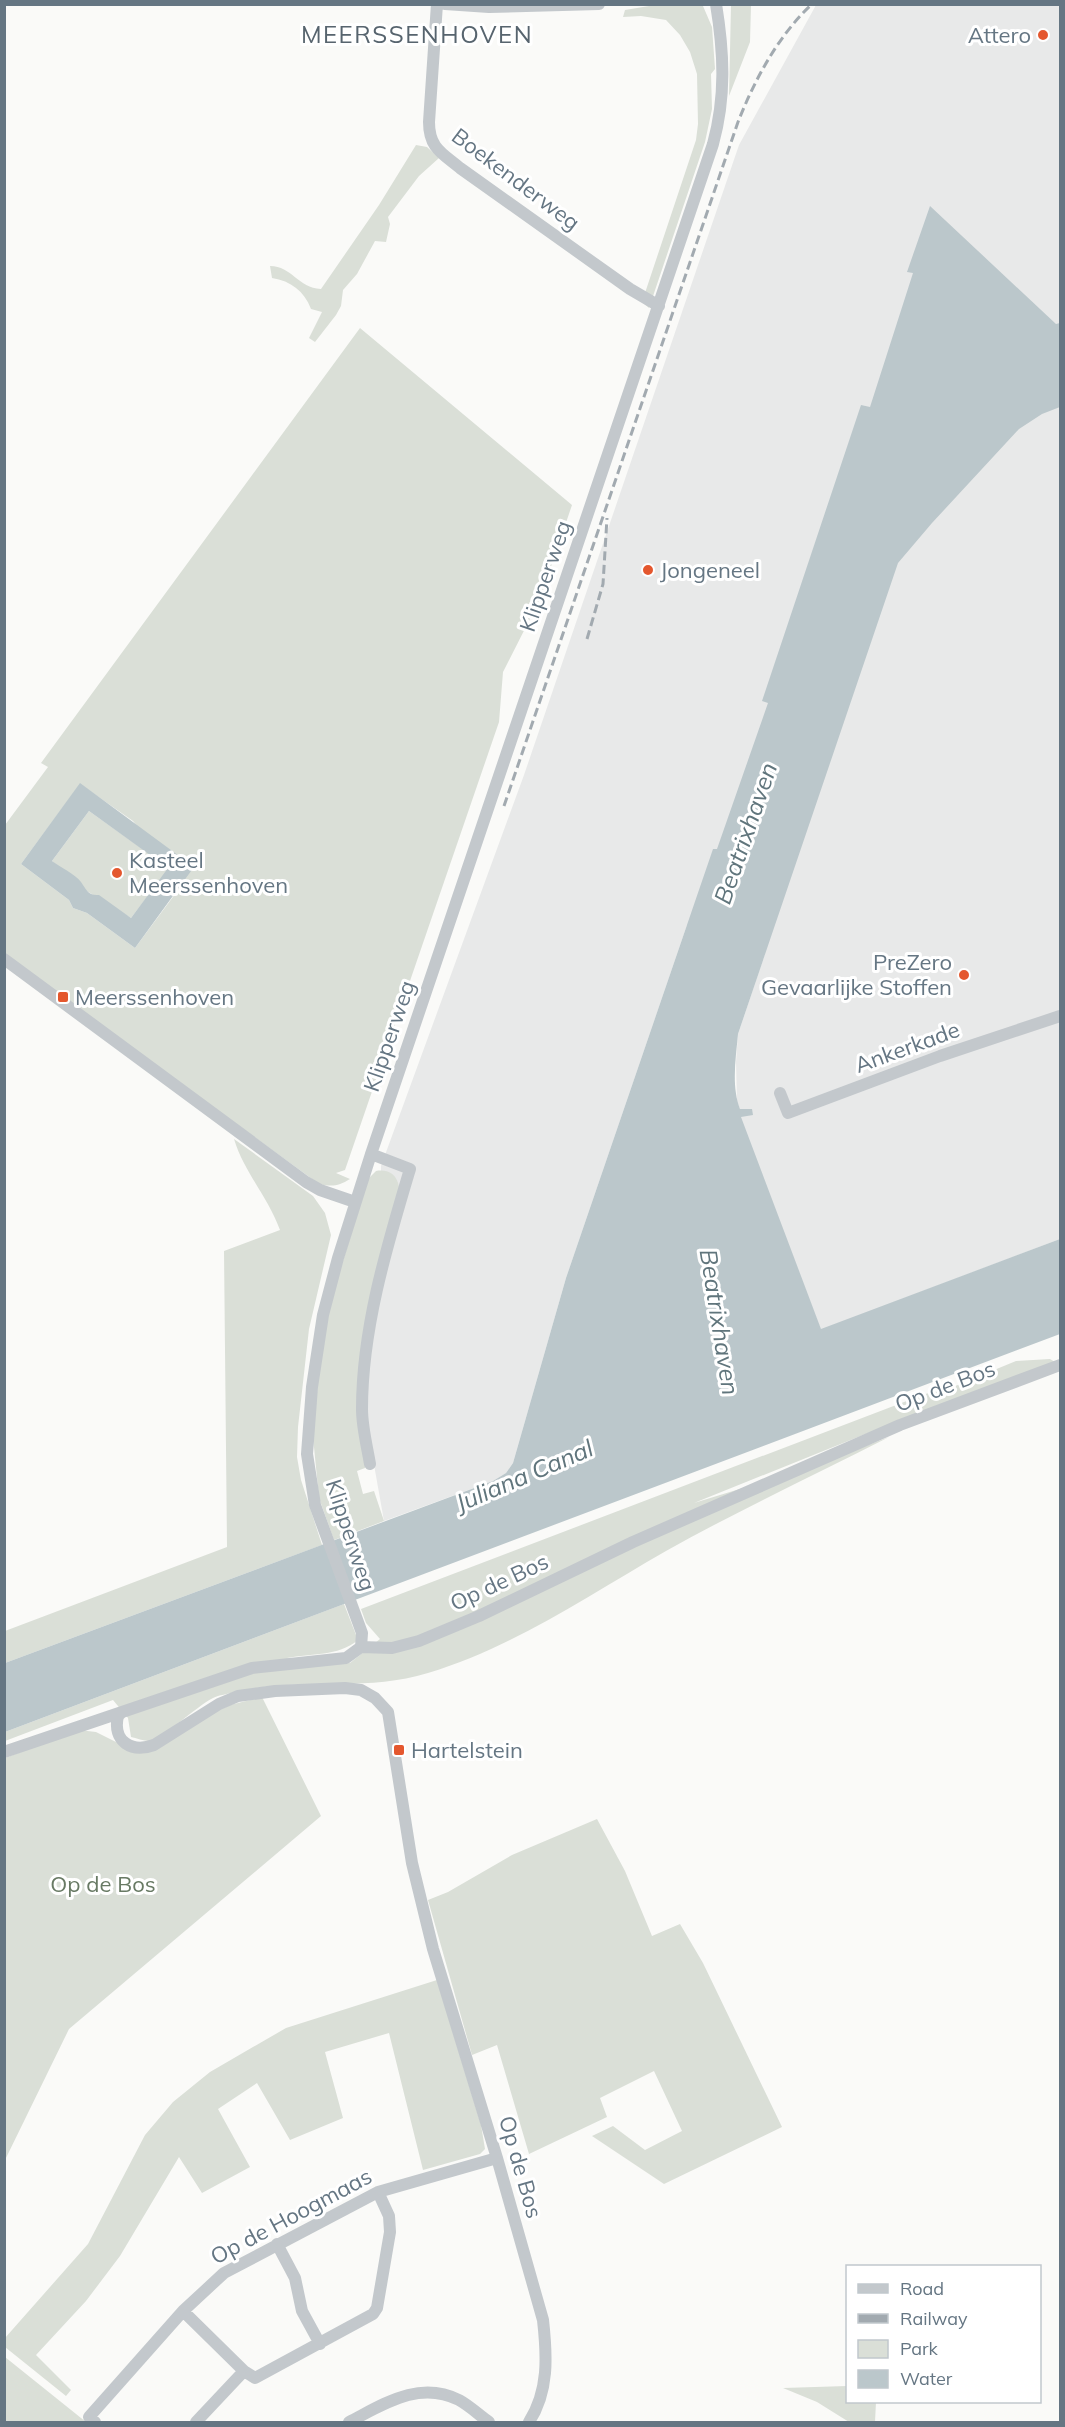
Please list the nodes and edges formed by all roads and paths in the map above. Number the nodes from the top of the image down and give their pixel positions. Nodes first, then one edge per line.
1 (438, 4) edge
2 (445, 4) edge
3 (598, 4) edge
4 (716, 4) edge
5 (659, 306) junction
6 (4, 959) edge
7 (1060, 1016) edge
8 (780, 1093) dead end
9 (371, 1154) junction
10 (355, 1202) junction
11 (1060, 1365) edge
12 (370, 1464) dead end
13 (361, 1647) junction
14 (121, 1713) junction
15 (4, 1752) edge
16 (497, 2158) junction
17 (378, 2192) junction
18 (277, 2244) junction
19 (183, 2311) junction
20 (320, 2344) junction
21 (244, 2371) junction
22 (92, 2420) edge
23 (196, 2422) edge
24 (350, 2422) edge
25 (489, 2422) edge
26 (529, 2422) edge

1 - 5 street, Boekenderweg
2 - 3 street
4 - 5 street, Klipperweg
5 - 9 street, Klipperweg
6 - 10 street
7 - 8 street, Ankerkade
9 - 10 street, Klipperweg
9 - 12 street, Klipperweg
10 - 13 street, Klipperweg
11 - 13 street, Op de Bos
13 - 14 street, Op de Bos
14 - 15 street
14 - 16 street, Op de Bos
16 - 17 street, Op de Hoogmaas
16 - 26 street, Op de Bos
17 - 18 street, Op de Hoogmaas
17 - 20 street
18 - 19 street, Op de Hoogmaas
18 - 20 street
19 - 21 street
19 - 22 street, Op de Hoogmaas
20 - 21 street
21 - 23 street
24 - 25 street

